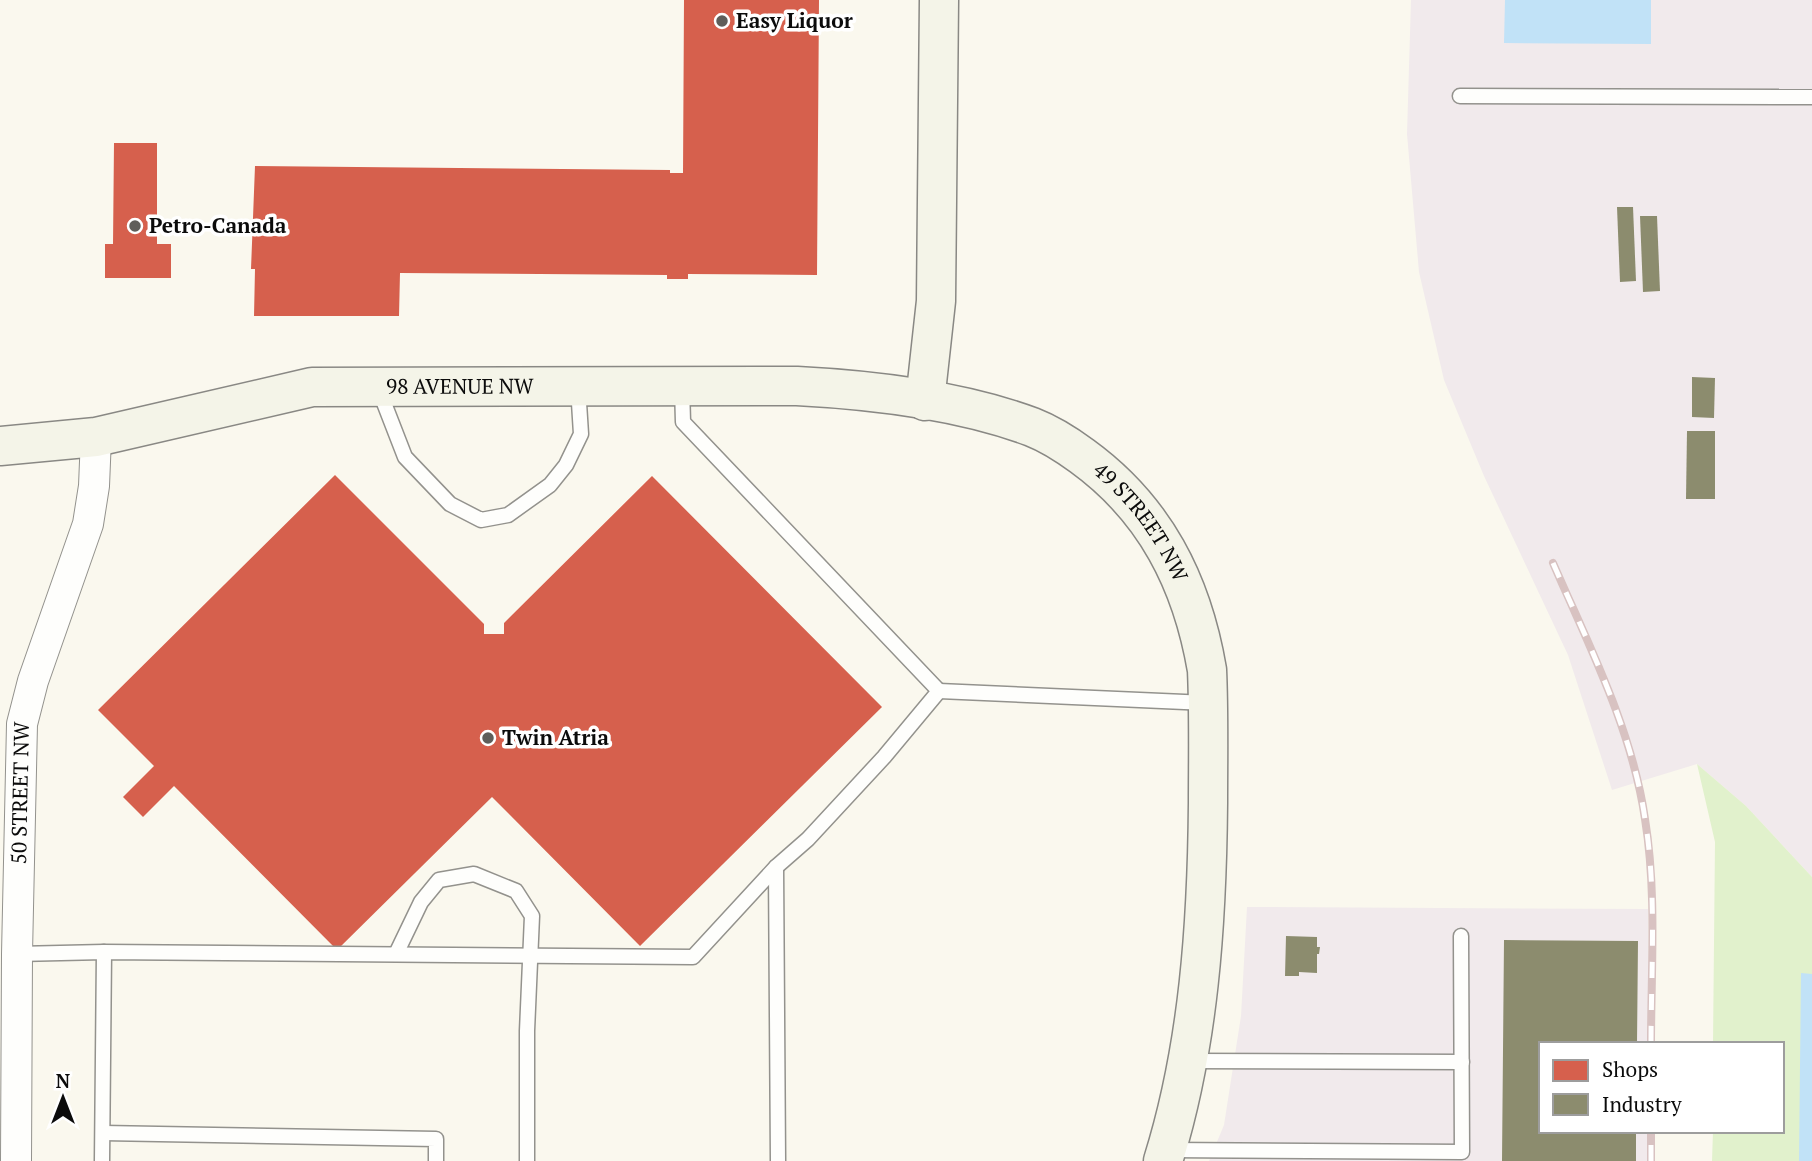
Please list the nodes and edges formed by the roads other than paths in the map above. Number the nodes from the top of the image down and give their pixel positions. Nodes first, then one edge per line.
1 (939, 0) edge
2 (1460, 96) dead end
3 (1812, 97) edge
4 (378, 386) junction
5 (578, 386) junction
6 (682, 386) junction
7 (925, 401) junction
8 (96, 437) junction
9 (0, 446) edge
10 (939, 691) junction
11 (1209, 703) junction
12 (776, 867) junction
13 (1461, 936) dead end
14 (104, 952) junction
15 (17, 954) junction
16 (396, 954) junction
17 (531, 956) junction
18 (1187, 1061) junction
19 (1462, 1062) junction
20 (103, 1133) junction
21 (1165, 1156) edge
22 (16, 1161) edge
23 (102, 1161) edge
24 (436, 1161) edge
25 (527, 1161) edge
26 (778, 1161) edge

1 - 7 street
2 - 3 lane
4 - 5 street, 98 AVENUE NW
4 - 5 lane
4 - 8 street, 98 AVENUE NW
5 - 6 street, 98 AVENUE NW
6 - 7 street, 98 AVENUE NW
6 - 10 lane
7 - 11 street, 49 STREET NW
8 - 9 street, 98 AVENUE NW
8 - 15 street, 50 STREET NW
10 - 11 lane
10 - 12 lane
11 - 18 street, 49 STREET NW
12 - 17 lane
12 - 26 lane
13 - 19 lane
14 - 15 lane
14 - 16 lane
14 - 20 lane
15 - 22 street, 50 STREET NW
16 - 17 lane
16 - 17 lane
17 - 25 lane
18 - 19 lane
18 - 21 street, 49 STREET NW
19 - 21 lane
20 - 23 lane
20 - 24 lane

